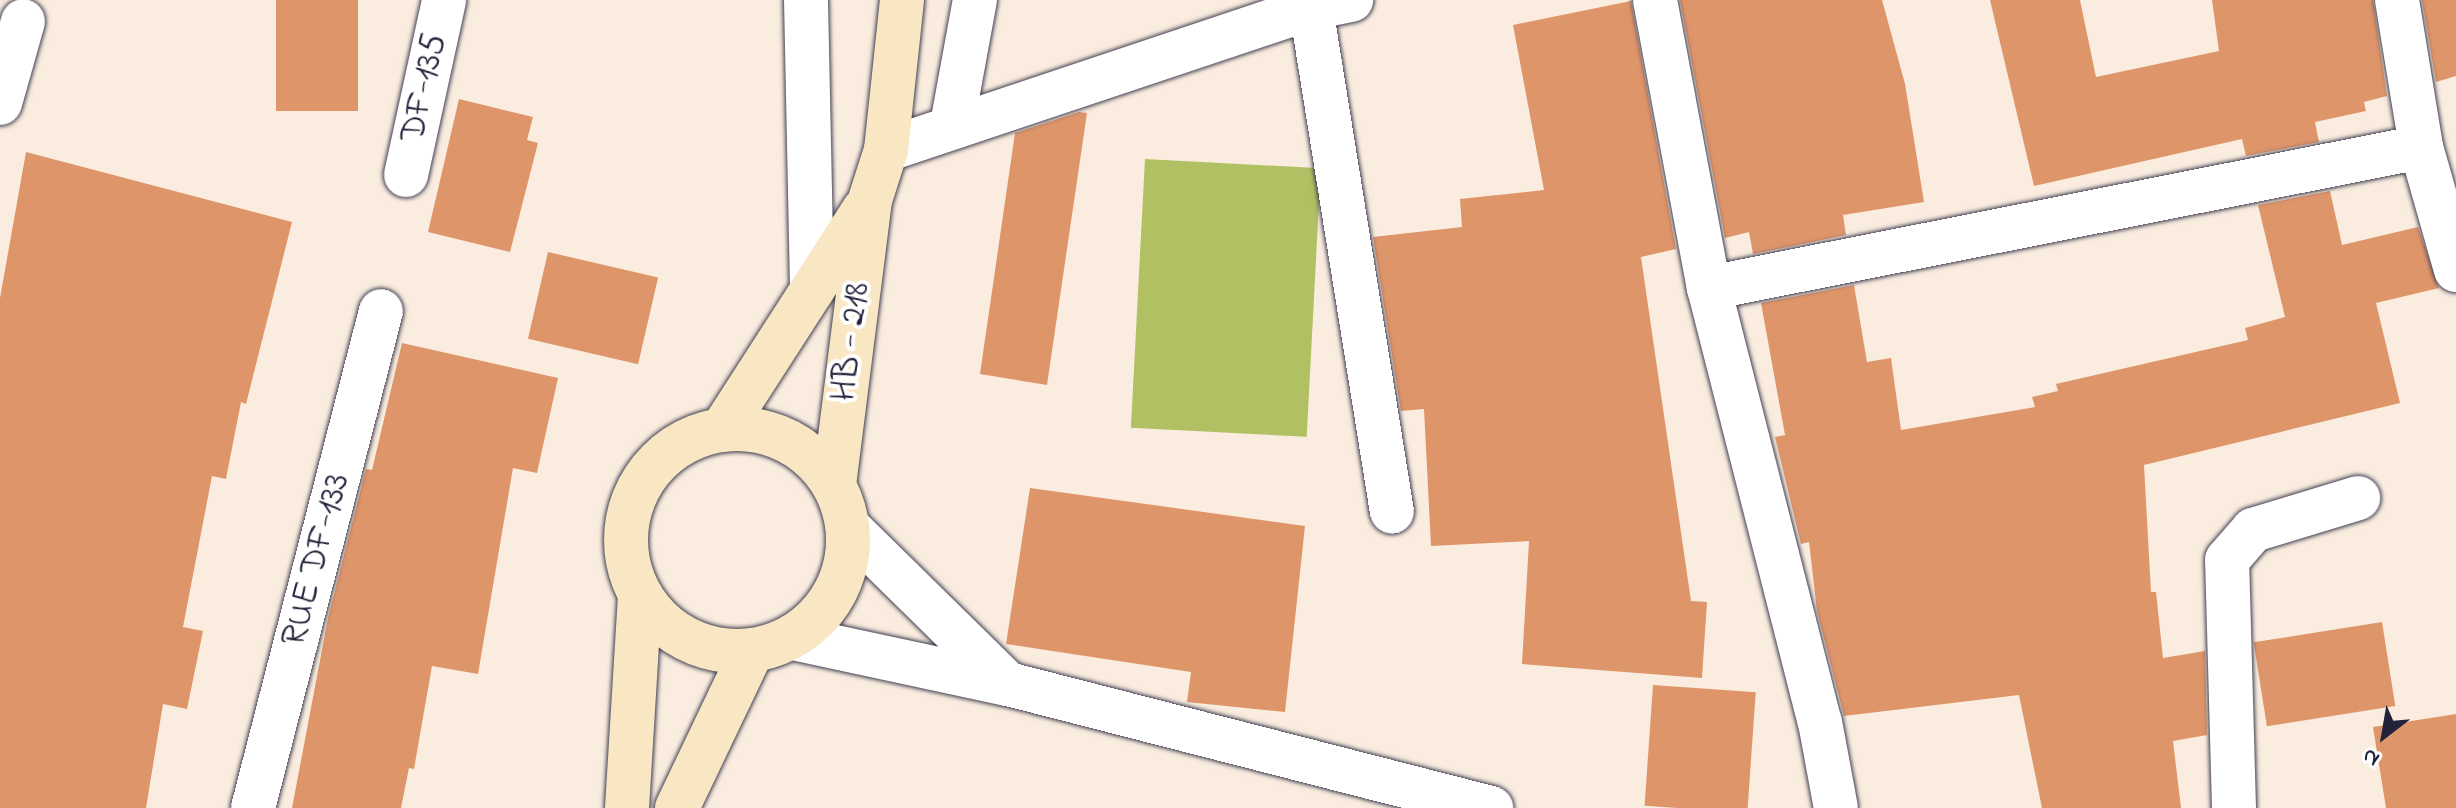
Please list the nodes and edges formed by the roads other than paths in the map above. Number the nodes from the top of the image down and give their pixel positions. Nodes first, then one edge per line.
1 (444, 0) edge
2 (806, 0) edge
3 (902, 0) edge
4 (975, 0) edge
5 (1655, 0) edge
6 (2397, 0) edge
7 (1331, 4) edge
8 (23, 21) dead end
9 (0, 103) edge
10 (952, 125) junction
11 (2421, 147) junction
12 (886, 150) junction
13 (406, 175) dead end
14 (870, 200) junction
15 (2456, 270) edge
16 (1709, 288) junction
17 (812, 290) junction
18 (381, 311) dead end
19 (722, 430) junction
20 (834, 485) junction
21 (2358, 498) dead end
22 (1392, 512) dead end
23 (848, 527) junction
24 (640, 596) junction
25 (793, 638) junction
26 (752, 651) junction
27 (1008, 684) junction
28 (253, 808) edge
29 (627, 808) edge
30 (677, 808) edge
31 (1491, 808) edge
32 (1836, 808) edge
33 (2234, 808) edge

1 - 13 street, DF-135 / DF-135
2 - 17 street
3 - 12 main road, HB - 218
4 - 10 street
5 - 16 street
6 - 11 street
7 - 10 street
7 - 22 street
8 - 9 street
10 - 12 street
11 - 15 street
11 - 16 street
12 - 14 main road, HB - 218
14 - 17 main road, HB - 218
14 - 20 main road, HB - 218
16 - 32 street
17 - 19 main road, HB - 218
18 - 28 street, RUE DF-133
19 - 20 main road
19 - 24 main road
20 - 23 main road
21 - 33 street
23 - 25 main road
23 - 27 street
24 - 26 main road
24 - 29 main road
25 - 26 main road
25 - 27 street
26 - 30 main road
27 - 31 street

